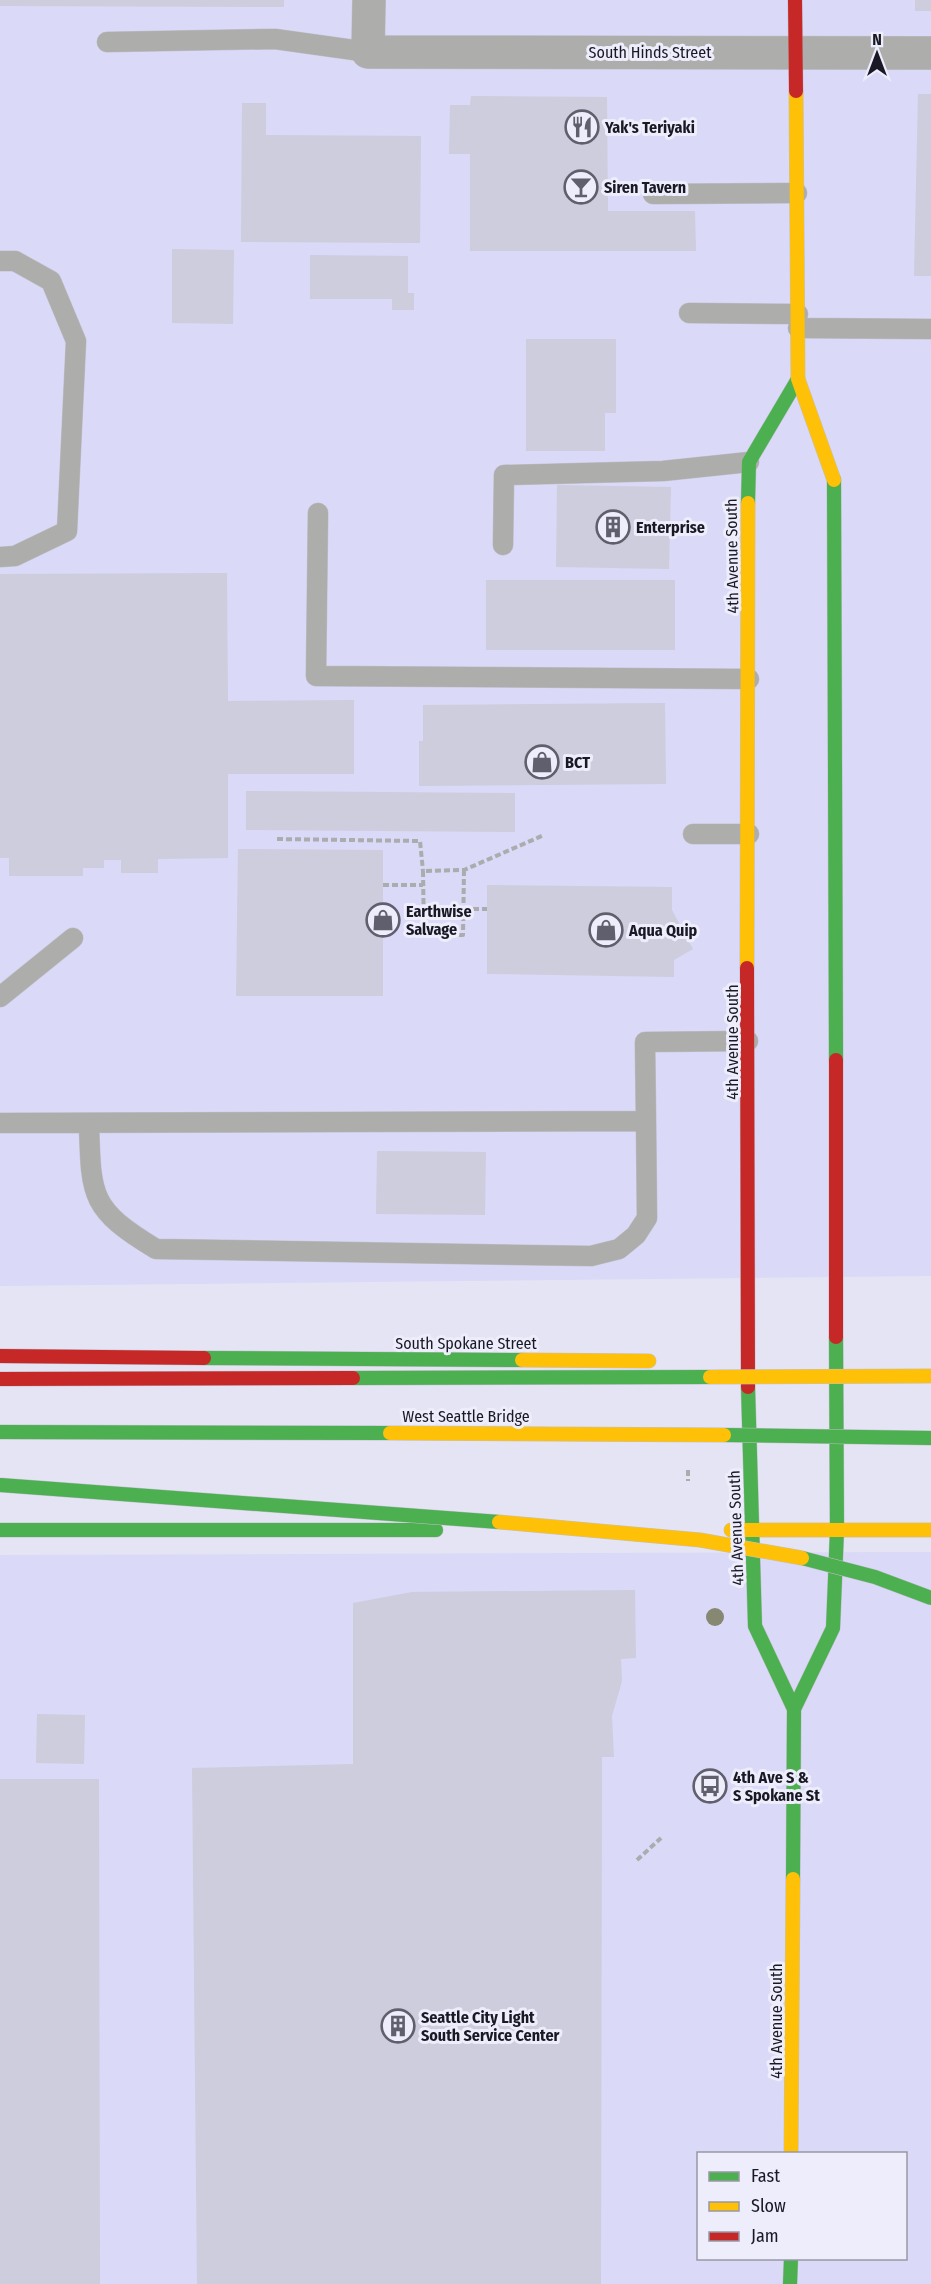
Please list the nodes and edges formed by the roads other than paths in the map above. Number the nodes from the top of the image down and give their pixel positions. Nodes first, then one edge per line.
1 (369, 0) edge
2 (795, 0) edge
3 (107, 42) dead end
4 (368, 52) junction
5 (797, 52) junction
6 (931, 53) edge
7 (797, 193) junction
8 (653, 194) dead end
9 (0, 261) edge
10 (688, 314) dead end
11 (798, 321) junction
12 (931, 329) edge
13 (798, 379) junction
14 (749, 462) junction
15 (318, 513) dead end
16 (503, 545) dead end
17 (0, 557) edge
18 (749, 679) junction
19 (693, 834) dead end
20 (749, 834) junction
21 (73, 938) dead end
22 (0, 997) edge
23 (748, 1041) junction
24 (646, 1121) junction
25 (0, 1123) edge
26 (89, 1123) junction
27 (0, 1356) edge
28 (658, 1361) dead end
29 (911, 1362) dead end
30 (931, 1362) edge
31 (931, 1376) edge
32 (0, 1379) edge
33 (0, 1432) edge
34 (931, 1438) edge
35 (0, 1485) edge
36 (0, 1530) edge
37 (752, 1530) junction
38 (837, 1530) junction
39 (931, 1530) edge
40 (931, 1598) edge
41 (794, 1709) junction
42 (791, 2152) edge
43 (791, 2260) edge
44 (790, 2284) edge

1 - 4 street
2 - 5 main road, 4th Avenue South
3 - 4 lane
4 - 5 street, South Hinds Street
5 - 6 street, South Hinds Street
5 - 7 main road, 4th Avenue South
7 - 8 lane
7 - 11 main road, 4th Avenue South
9 - 17 lane
10 - 11 lane
11 - 12 lane
11 - 13 main road, 4th Avenue South
13 - 14 main road
13 - 38 main road, 4th Avenue South
14 - 16 lane
14 - 18 main road, 4th Avenue South
15 - 18 lane
18 - 20 main road, 4th Avenue South
19 - 20 lane
20 - 23 main road, 4th Avenue South
21 - 22 lane
23 - 24 lane
23 - 37 main road, 4th Avenue South
24 - 26 lane
24 - 26 lane
25 - 26 lane
27 - 28 main road, South Spokane Street
29 - 30 main road
31 - 32 main road, bridge
33 - 34 main road, West Seattle Bridge, bridge
35 - 40 main road, bridge
36 - 37 main road
37 - 38 main road
37 - 41 main road, 4th Avenue South
38 - 39 main road
38 - 41 main road, 4th Avenue South
41 - 42 main road, 4th Avenue South
43 - 44 main road

